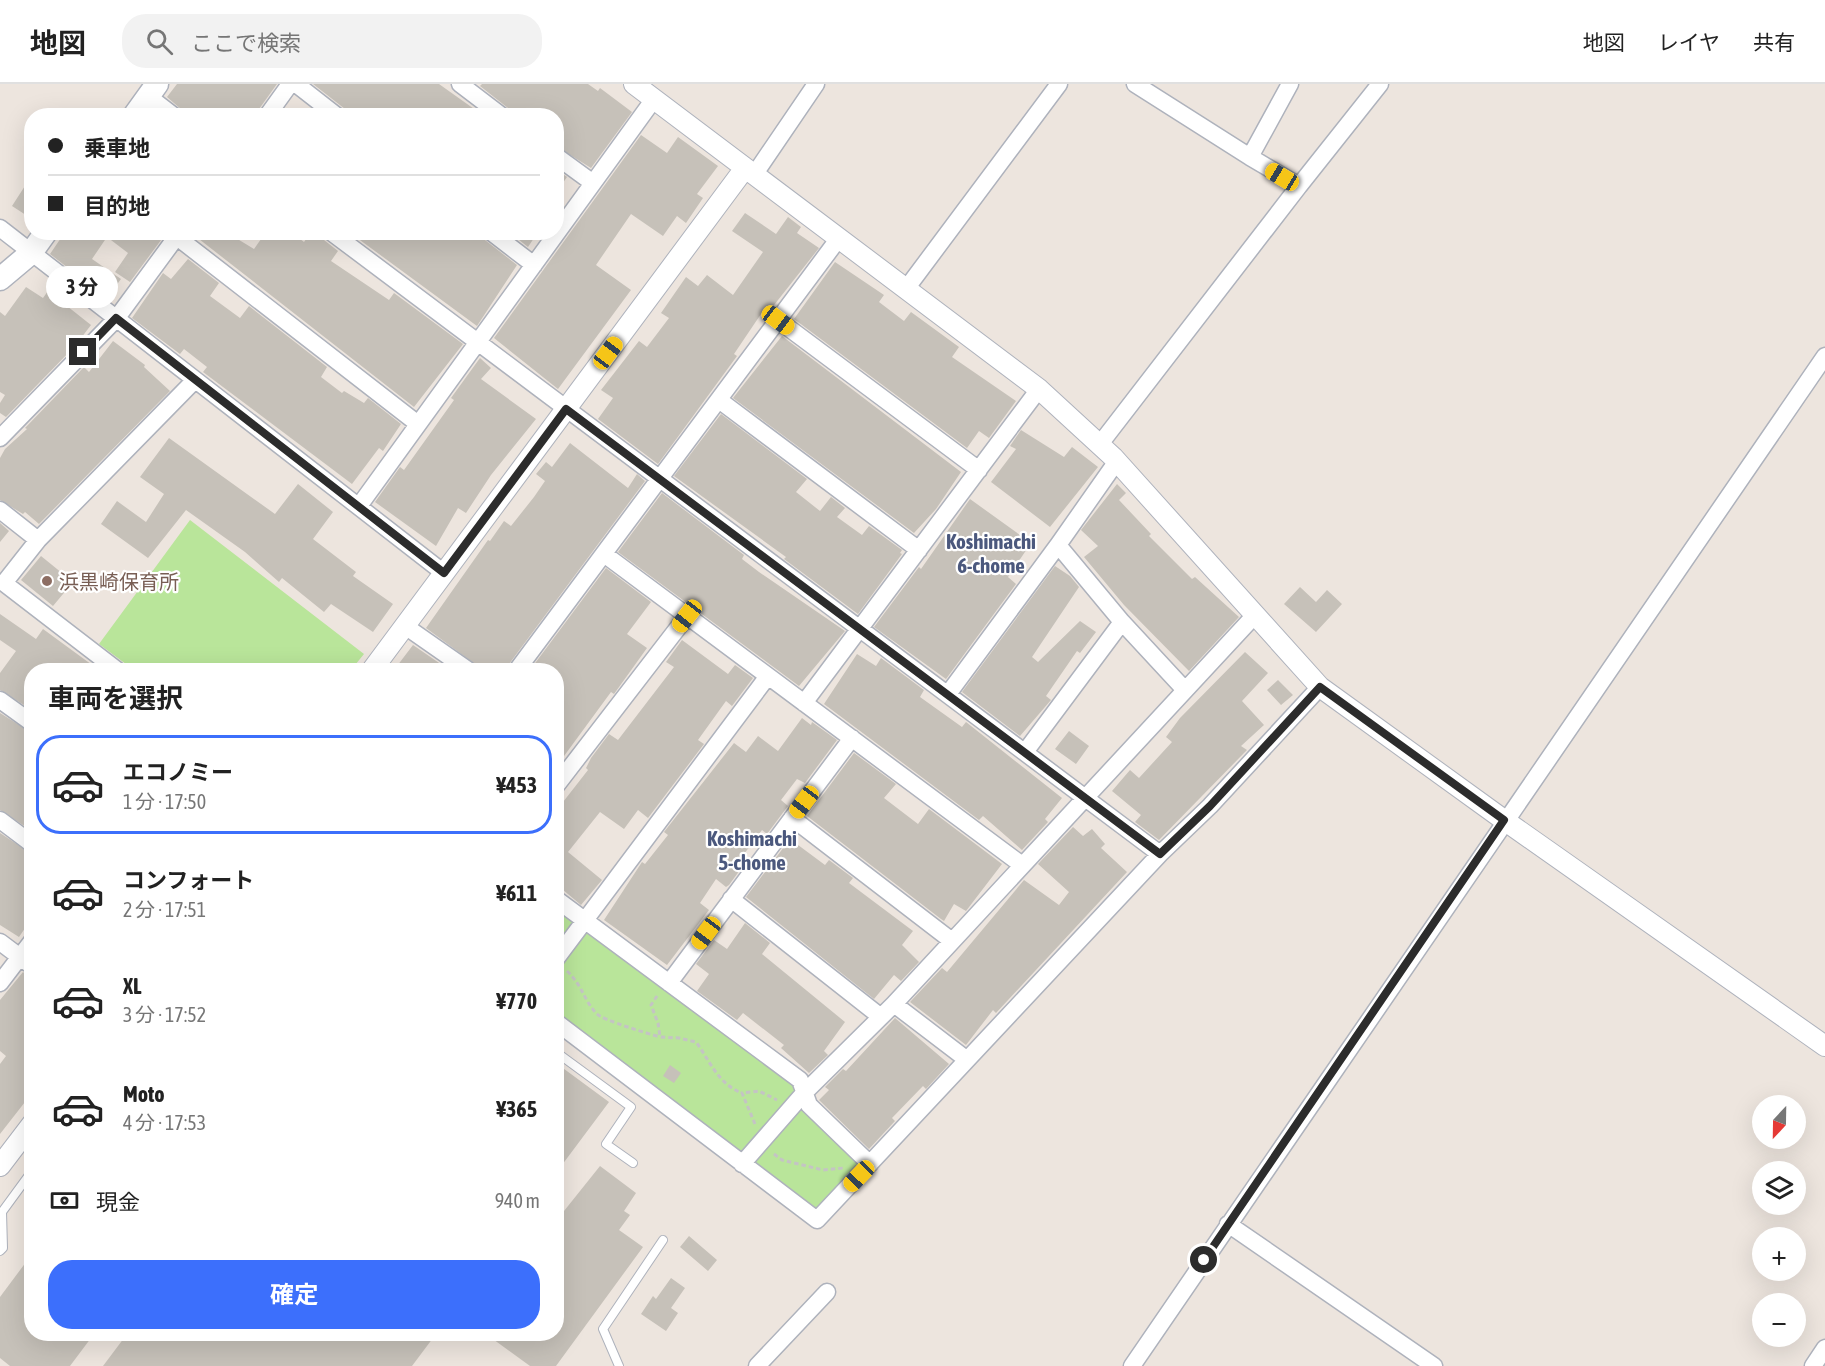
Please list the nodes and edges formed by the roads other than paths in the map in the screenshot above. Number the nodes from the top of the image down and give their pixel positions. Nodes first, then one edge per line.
1 (290, 84) edge
2 (296, 84) edge
3 (460, 84) edge
4 (634, 84) edge
5 (816, 84) edge
6 (1059, 84) edge
7 (1135, 84) edge
8 (1290, 84) edge
9 (1380, 84) edge
10 (152, 90) edge
11 (654, 99) junction
12 (140, 108) edge
13 (167, 108) edge
14 (273, 108) edge
15 (327, 108) edge
16 (492, 108) edge
17 (1250, 157) junction
18 (564, 162) edge
19 (750, 171) junction
20 (593, 183) junction
21 (1299, 186) junction
22 (564, 223) edge
23 (0, 228) edge
24 (839, 238) junction
25 (40, 240) edge
26 (174, 240) edge
27 (184, 240) edge
28 (342, 240) edge
29 (501, 240) edge
30 (552, 240) edge
31 (31, 252) junction
32 (534, 265) junction
33 (0, 279) edge
34 (906, 289) junction
35 (116, 318) junction
36 (778, 320) junction
37 (477, 342) junction
38 (1825, 356) edge
39 (195, 380) junction
40 (1040, 389) junction
41 (719, 399) junction
42 (566, 409) junction
43 (418, 424) junction
44 (0, 438) edge
45 (1100, 444) junction
46 (1117, 461) junction
47 (979, 470) junction
48 (660, 479) junction
49 (359, 506) junction
50 (0, 510) edge
51 (38, 540) junction
52 (1058, 545) junction
53 (919, 550) junction
54 (604, 554) junction
55 (444, 573) junction
56 (2, 585) edge
57 (1255, 615) junction
58 (687, 616) junction
59 (1122, 622) junction
60 (405, 626) junction
61 (860, 629) junction
62 (108, 663) edge
63 (377, 663) edge
64 (458, 663) edge
65 (523, 663) edge
66 (768, 676) junction
67 (1320, 687) junction
68 (1185, 690) junction
69 (948, 694) junction
70 (0, 700) edge
71 (804, 703) junction
72 (24, 717) edge
73 (852, 738) junction
74 (1025, 752) junction
75 (564, 776) edge
76 (1084, 797) junction
77 (792, 818) junction
78 (0, 820) edge
79 (1504, 820) junction
80 (24, 838) edge
81 (1160, 854) junction
82 (1022, 865) junction
83 (731, 899) junction
84 (564, 905) edge
85 (585, 920) junction
86 (952, 941) junction
87 (0, 942) edge
88 (24, 960) edge
89 (564, 960) edge
90 (24, 963) edge
91 (0, 983) edge
92 (669, 983) junction
93 (894, 1004) junction
94 (881, 1017) junction
95 (564, 1028) edge
96 (1825, 1046) edge
97 (564, 1058) edge
98 (966, 1059) junction
99 (804, 1093) junction
100 (24, 1134) edge
101 (633, 1163) dead end
102 (742, 1164) junction
103 (870, 1164) junction
104 (0, 1166) edge
105 (24, 1183) edge
106 (1228, 1224) junction
107 (663, 1240) dead end
108 (0, 1251) edge
109 (827, 1292) dead end
110 (1825, 1348) edge
111 (619, 1366) edge
112 (757, 1366) edge
113 (1132, 1366) edge
114 (1434, 1366) edge
115 (1813, 1366) edge

1 - 14 street
2 - 15 street
3 - 16 street
4 - 11 street
5 - 19 street
6 - 34 street
7 - 17 street
8 - 17 street
9 - 21 street
10 - 12 main road
10 - 13 street
11 - 19 street
11 - 20 street
17 - 21 street
18 - 20 street
19 - 24 street
19 - 42 street
20 - 22 street
21 - 45 street
23 - 31 street
24 - 34 street
24 - 36 street
25 - 31 main road
26 - 35 street
27 - 43 street
28 - 37 street
29 - 32 street
30 - 32 street
31 - 33 main road
31 - 35 street
32 - 37 street
34 - 40 street
35 - 39 street
35 - 44 street
36 - 41 street
36 - 47 street
37 - 42 street
37 - 43 street
38 - 79 street
39 - 49 street
39 - 51 street
40 - 45 street
40 - 47 street
41 - 48 street
41 - 53 street
42 - 48 street
42 - 55 street
43 - 49 street
45 - 46 street
46 - 52 street
46 - 57 street
47 - 53 street
48 - 54 street
48 - 61 street
49 - 55 street
50 - 51 street
51 - 56 street
52 - 59 street
52 - 69 street
53 - 61 street
54 - 58 street
54 - 65 street
55 - 60 street
56 - 62 street
57 - 67 street
57 - 68 street
58 - 66 street
58 - 75 street
59 - 68 street
59 - 74 street
60 - 63 street
60 - 64 street
61 - 69 street
61 - 71 street
66 - 71 street
66 - 85 street
67 - 79 street
67 - 81 street
68 - 76 street
69 - 74 street
70 - 72 street
71 - 73 street
73 - 77 street
73 - 82 street
74 - 76 street
76 - 81 street
76 - 82 street
77 - 83 street
77 - 86 street
78 - 80 street
79 - 96 street
79 - 106 street
81 - 98 street
82 - 86 street
83 - 92 street
83 - 94 street
84 - 85 street
85 - 89 street
85 - 92 street
86 - 93 street
87 - 88 street
90 - 91 street
92 - 99 street
93 - 94 street
93 - 98 street
94 - 99 street
95 - 102 street
97 - 101 lane
98 - 103 street
99 - 102 street
99 - 103 street
100 - 104 street
102 - 103 street
105 - 108 lane
106 - 113 street
106 - 114 street
107 - 111 lane
109 - 112 street
110 - 115 street

